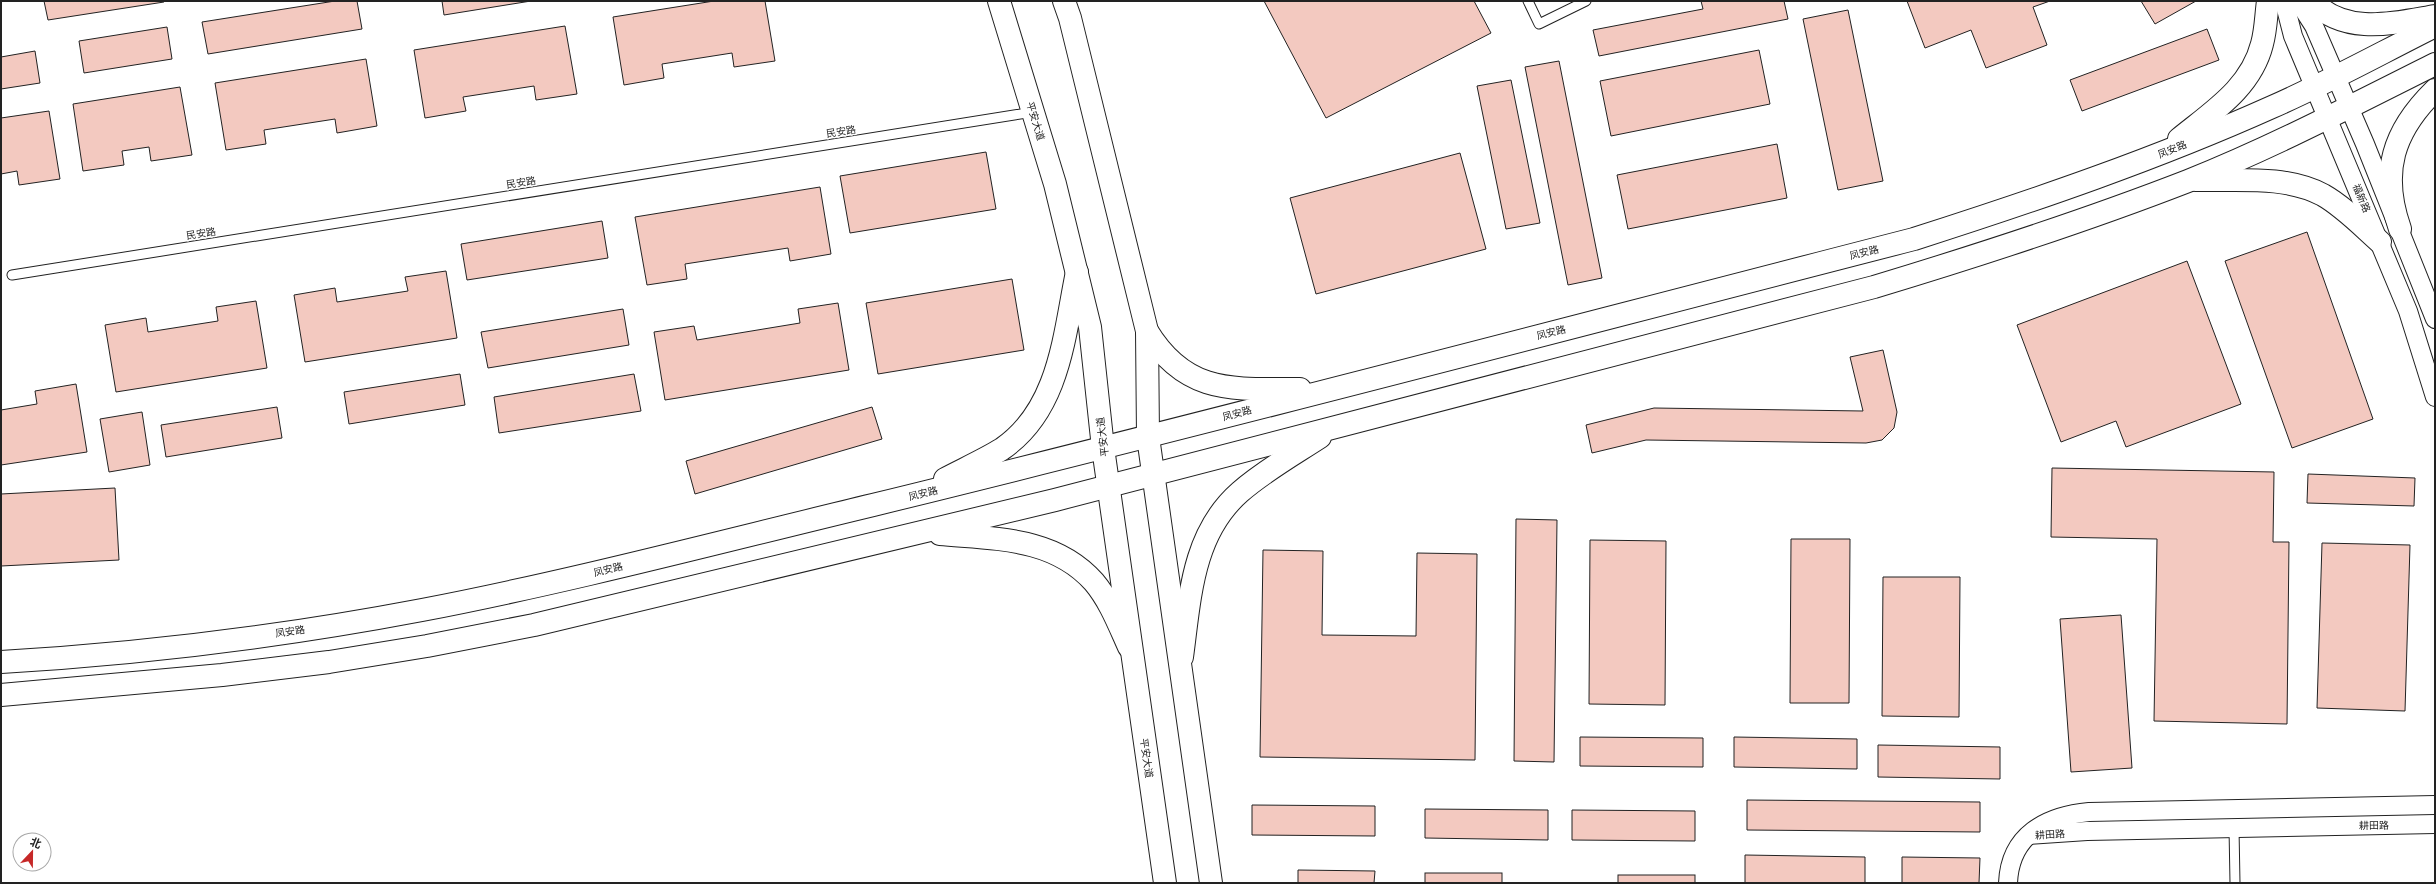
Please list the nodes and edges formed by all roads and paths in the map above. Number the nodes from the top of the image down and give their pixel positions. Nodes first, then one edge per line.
1 (999, 1) edge
2 (1064, 1) edge
3 (1528, 1) edge
4 (1586, 1) edge
5 (2268, 1) edge
6 (2284, 1) edge
7 (2298, 1) edge
8 (2312, 1) edge
9 (2435, 16) edge
10 (2435, 26) edge
11 (2435, 64) edge
12 (2335, 76) junction
13 (2314, 86) junction
14 (2435, 90) edge
15 (2349, 107) junction
16 (1033, 112) junction
17 (2328, 118) junction
18 (2160, 155) junction
19 (2189, 180) junction
20 (2400, 229) junction
21 (2380, 242) junction
22 (1077, 272) junction
23 (12, 275) dead end
24 (2435, 318) edge
25 (1147, 331) junction
26 (1333, 389) junction
27 (2435, 397) edge
28 (1334, 428) junction
29 (1148, 437) junction
30 (1103, 448) junction
31 (1153, 474) junction
32 (1109, 486) junction
33 (914, 495) junction
34 (921, 532) junction
35 (1132, 653) junction
36 (8, 661) edge
37 (1180, 666) junction
38 (10, 694) edge
39 (2435, 805) edge
40 (2435, 824) edge
41 (2234, 828) junction
42 (2029, 835) junction
43 (1165, 883) edge
44 (1211, 883) edge
45 (2008, 883) edge
46 (2236, 883) edge

1 - 16 street, 平安大道
2 - 25 street
3 - 4 lane
5 - 18 street
6 - 13 street, 福新路
7 - 12 street
8 - 9 street
10 - 12 street, 凤安路
11 - 15 street
12 - 13 street, 凤安路
12 - 15 street
13 - 17 street, 福新路
13 - 18 street, 凤安路
14 - 20 street
15 - 17 street
15 - 20 street
16 - 22 street, 平安大道
16 - 23 lane, 民安路
17 - 19 street
17 - 21 street, 福新路
18 - 26 street, 凤安路
19 - 21 street
19 - 28 street
20 - 24 street
21 - 27 street, 福新路
22 - 30 street, 平安大道
22 - 33 street
25 - 26 street
25 - 29 street
26 - 29 street, 凤安路
28 - 31 street
28 - 37 street
29 - 30 street, 凤安路
29 - 31 street
30 - 32 street, 平安大道
30 - 33 street, 凤安路
31 - 32 street
31 - 37 street
32 - 34 street
32 - 35 street, 平安大道
33 - 36 street, 凤安路
34 - 35 street
34 - 38 street
35 - 43 street, 平安大道
37 - 44 street
39 - 42 street, 耕田路
40 - 41 street, 耕田路
41 - 42 street, 耕田路
41 - 46 lane
42 - 45 street

